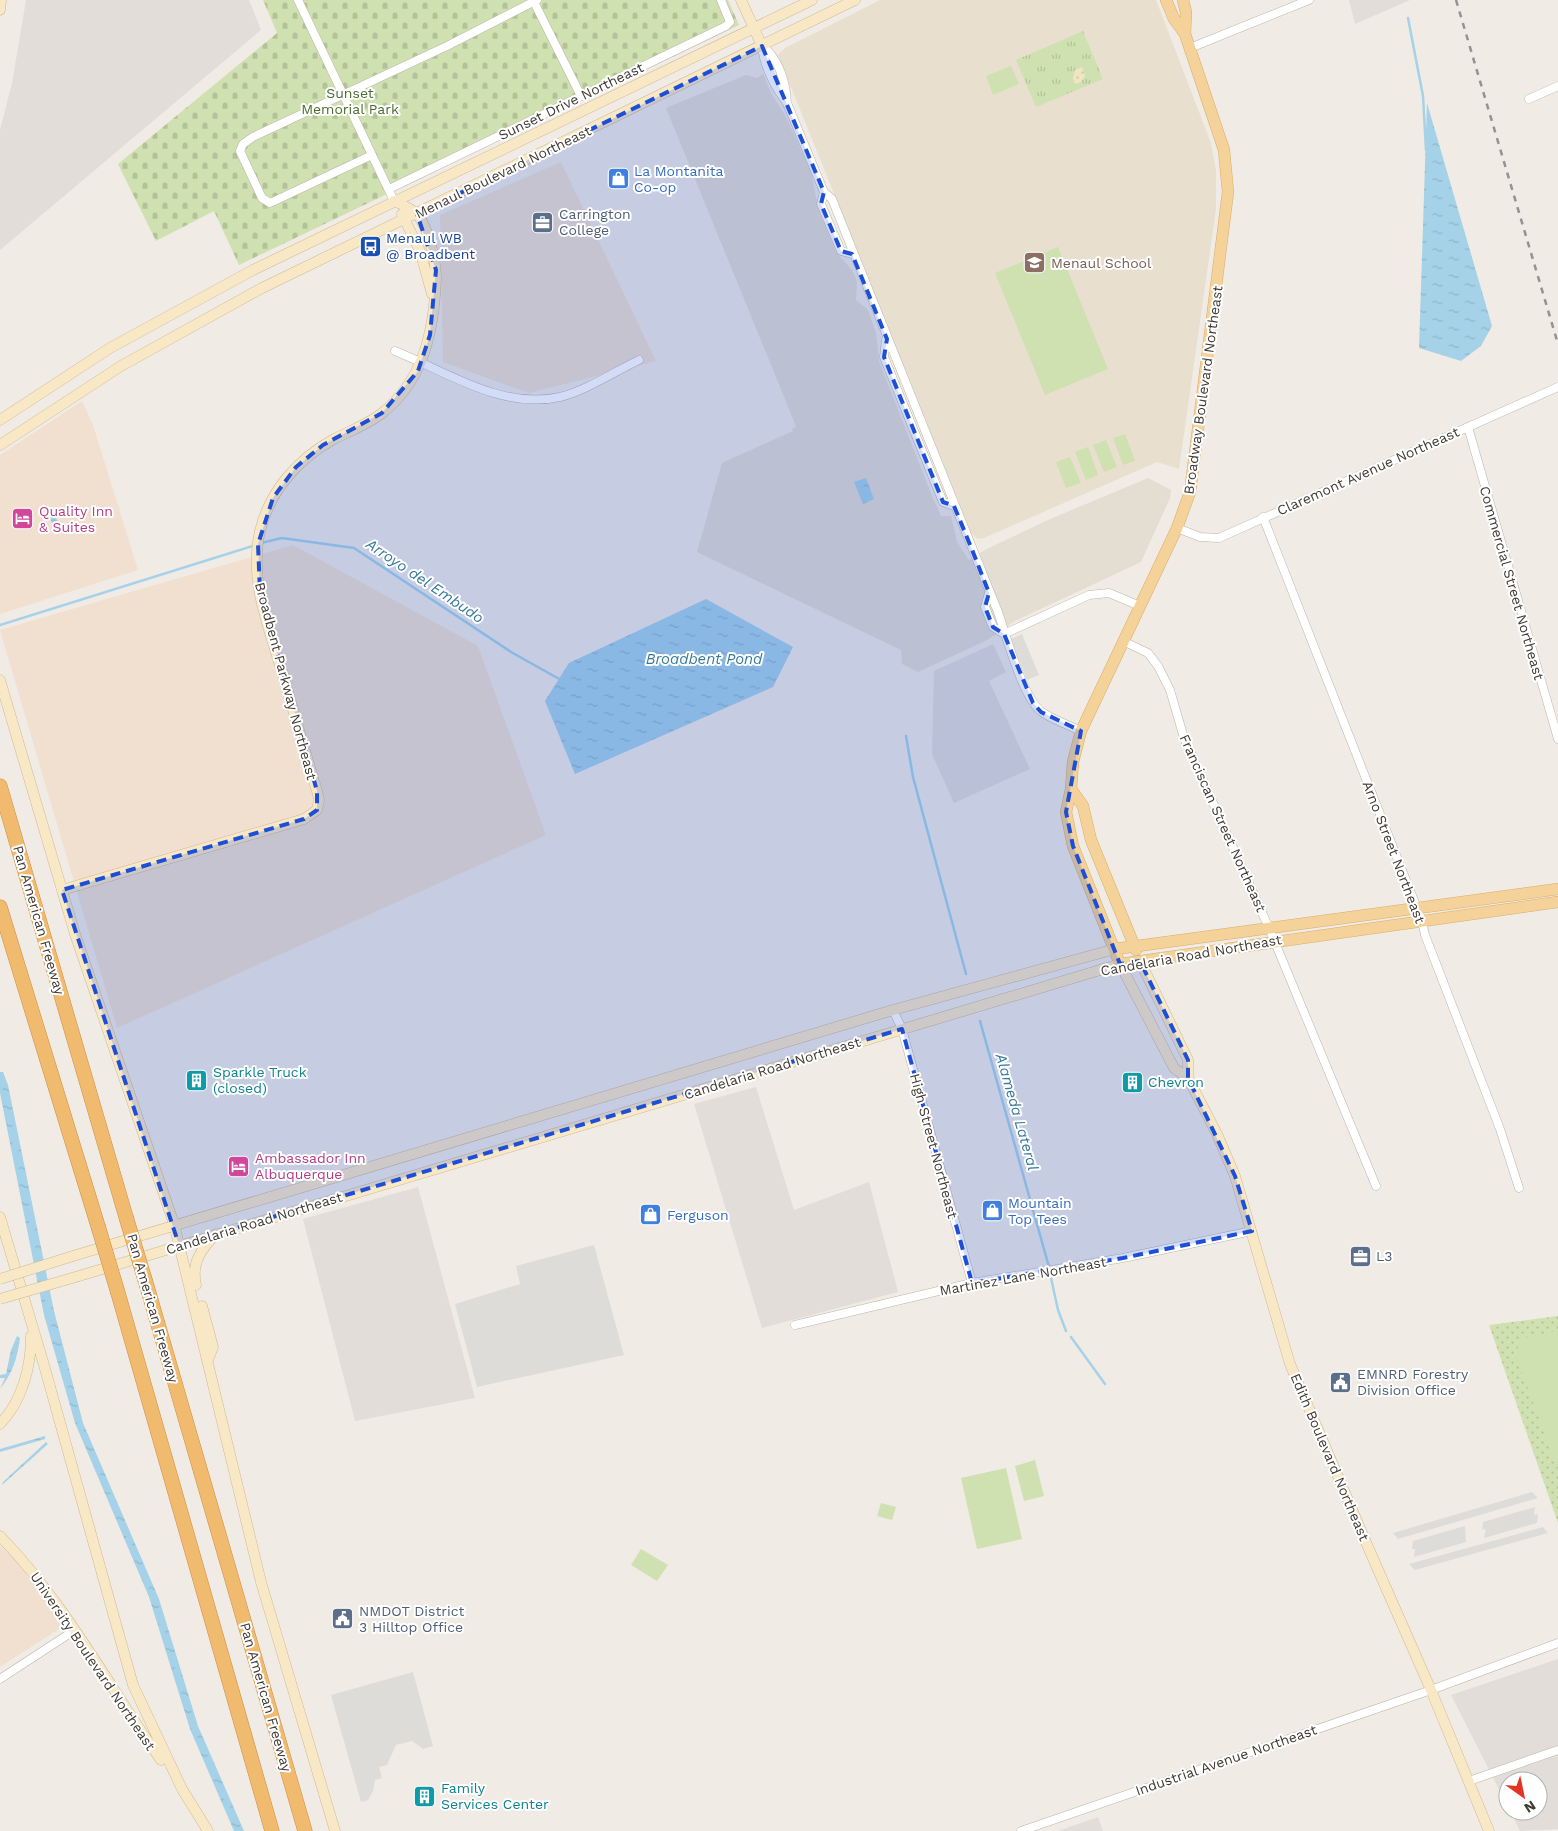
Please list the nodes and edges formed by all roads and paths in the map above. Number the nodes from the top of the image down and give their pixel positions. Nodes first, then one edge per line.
1 (1, 0) edge
2 (298, 0) edge
3 (721, 0) edge
4 (741, 0) edge
5 (812, 0) edge
6 (855, 0) edge
7 (1166, 0) edge
8 (1183, 0) edge
9 (1309, 0) edge
10 (535, 1) edge
11 (0, 10) edge
12 (754, 29) junction
13 (1185, 34) junction
14 (762, 46) junction
15 (1190, 48) junction
16 (1558, 86) edge
17 (343, 95) junction
18 (581, 96) junction
19 (1529, 99) dead end
20 (372, 155) junction
21 (388, 189) junction
22 (824, 192) junction
23 (394, 201) junction
24 (417, 214) junction
25 (405, 220) junction
26 (852, 254) junction
27 (433, 297) junction
28 (395, 350) dead end
29 (640, 360) dead end
30 (422, 361) junction
31 (1558, 387) edge
32 (0, 420) edge
33 (1468, 427) junction
34 (0, 445) edge
35 (1263, 517) junction
36 (1177, 528) junction
37 (1140, 606) junction
38 (1004, 634) junction
39 (1123, 640) junction
40 (0, 680) edge
41 (1081, 731) junction
42 (1558, 739) edge
43 (0, 786) edge
44 (1071, 789) junction
45 (1558, 889) edge
46 (62, 890) junction
47 (1558, 902) edge
48 (0, 906) edge
49 (1416, 909) junction
50 (1422, 921) junction
51 (1269, 928) junction
52 (1274, 941) junction
53 (1134, 945) junction
54 (1115, 949) junction
55 (1140, 962) junction
56 (1120, 964) junction
57 (894, 1010) junction
58 (902, 1030) junction
59 (1188, 1078) junction
60 (1376, 1186) dead end
61 (1519, 1188) dead end
62 (0, 1217) edge
63 (174, 1224) junction
64 (1252, 1230) junction
65 (216, 1234) junction
66 (179, 1245) junction
67 (0, 1279) edge
68 (972, 1283) junction
69 (0, 1299) edge
70 (795, 1325) dead end
71 (31, 1326) junction
72 (208, 1360) junction
73 (0, 1424) edge
74 (0, 1536) edge
75 (75, 1630) junction
76 (1558, 1644) edge
77 (0, 1679) edge
78 (1431, 1690) junction
79 (1558, 1750) edge
80 (1469, 1782) junction
81 (182, 1789) junction
82 (208, 1831) edge
83 (271, 1831) edge
84 (305, 1831) edge
85 (335, 1831) edge
86 (1021, 1831) edge
87 (1489, 1831) edge

1 - 11 main road
2 - 17 street
3 - 18 street, Sunset Drive Northeast
4 - 12 main road
5 - 12 main road, Menaul Boulevard Northeast
6 - 14 main road, Menaul Boulevard Northeast
7 - 13 main road, Broadway Boulevard Northeast
8 - 13 main road, Broadway Boulevard Northeast
9 - 15 street
10 - 17 street
10 - 18 street
12 - 14 main road
12 - 23 main road, Menaul Boulevard Northeast
13 - 15 main road, Broadway Boulevard Northeast
14 - 22 street
14 - 24 main road, Menaul Boulevard Northeast
15 - 36 main road, Broadway Boulevard Northeast
16 - 19 street
17 - 20 street
17 - 20 street
18 - 21 street, Sunset Drive Northeast
20 - 21 street
21 - 23 street
22 - 26 street
22 - 26 street
23 - 24 main road
23 - 25 main road, Broadbent Parkway Northeast
23 - 32 main road, Menaul Boulevard Northeast
24 - 25 main road, Menaul Boulevard Northeast
24 - 27 main road, Broadbent Parkway Northeast
25 - 27 main road, Broadbent Parkway Northeast
25 - 34 main road, Menaul Boulevard Northeast
26 - 38 street
27 - 30 main road, Broadbent Parkway Northeast
28 - 30 street
29 - 30 street
30 - 46 main road, Broadbent Parkway Northeast
31 - 33 street, Claremont Avenue Northeast
33 - 35 street, Claremont Avenue Northeast
33 - 42 street, Commercial Street Northeast
35 - 36 street, Claremont Avenue Northeast
35 - 49 street, Arno Street Northeast
36 - 37 main road, Broadway Boulevard Northeast
37 - 38 street
37 - 39 main road, Broadway Boulevard Northeast
38 - 41 street
39 - 41 main road, Broadway Boulevard Northeast
39 - 51 street, Franciscan Street Northeast
40 - 46 main road
41 - 44 main road, Edith Boulevard Northeast
43 - 84 highway, Pan American Freeway, bridge
44 - 53 main road, Edith Boulevard Northeast
44 - 54 main road, Edith Boulevard Northeast
45 - 49 main road, Candelaria Road Northeast
46 - 63 main road
47 - 50 main road, Candelaria Road Northeast
48 - 83 highway, bridge
49 - 50 street, Arno Street Northeast
49 - 51 main road, Candelaria Road Northeast
50 - 52 main road, Candelaria Road Northeast
50 - 61 street, Arno Street Northeast
51 - 52 street, Franciscan Street Northeast
51 - 53 main road, Candelaria Road Northeast
52 - 55 main road, Candelaria Road Northeast
52 - 60 street, Franciscan Street Northeast
53 - 54 main road, Candelaria Road Northeast
53 - 55 main road, Edith Boulevard Northeast
54 - 56 main road, Edith Boulevard Northeast
54 - 57 main road, Candelaria Road Northeast
55 - 56 main road, Candelaria Road Northeast
55 - 59 main road, Edith Boulevard Northeast
56 - 58 main road, Candelaria Road Northeast
56 - 59 main road, Edith Boulevard Northeast
57 - 58 street, High Street Northeast
57 - 63 main road, Candelaria Road Northeast
58 - 65 main road, Candelaria Road Northeast
58 - 68 street, High Street Northeast
59 - 64 main road, Edith Boulevard Northeast
62 - 71 main road
63 - 66 main road
63 - 67 main road, Candelaria Road Northeast, bridge
64 - 68 street, Martinez Lane Northeast
64 - 78 main road, Edith Boulevard Northeast
65 - 66 main road, Candelaria Road Northeast
65 - 72 main road
66 - 69 main road, Candelaria Road Northeast, bridge
66 - 72 main road
68 - 70 street, Martinez Lane Northeast
71 - 73 main road
71 - 81 main road
72 - 85 main road
74 - 75 main road, University Boulevard Northeast
75 - 77 street
75 - 81 main road, University Boulevard Northeast
76 - 78 street, Industrial Avenue Northeast
78 - 80 main road, Edith Boulevard Northeast
78 - 86 street, Industrial Avenue Northeast
79 - 80 street
80 - 87 main road, Edith Boulevard Northeast
81 - 82 main road

